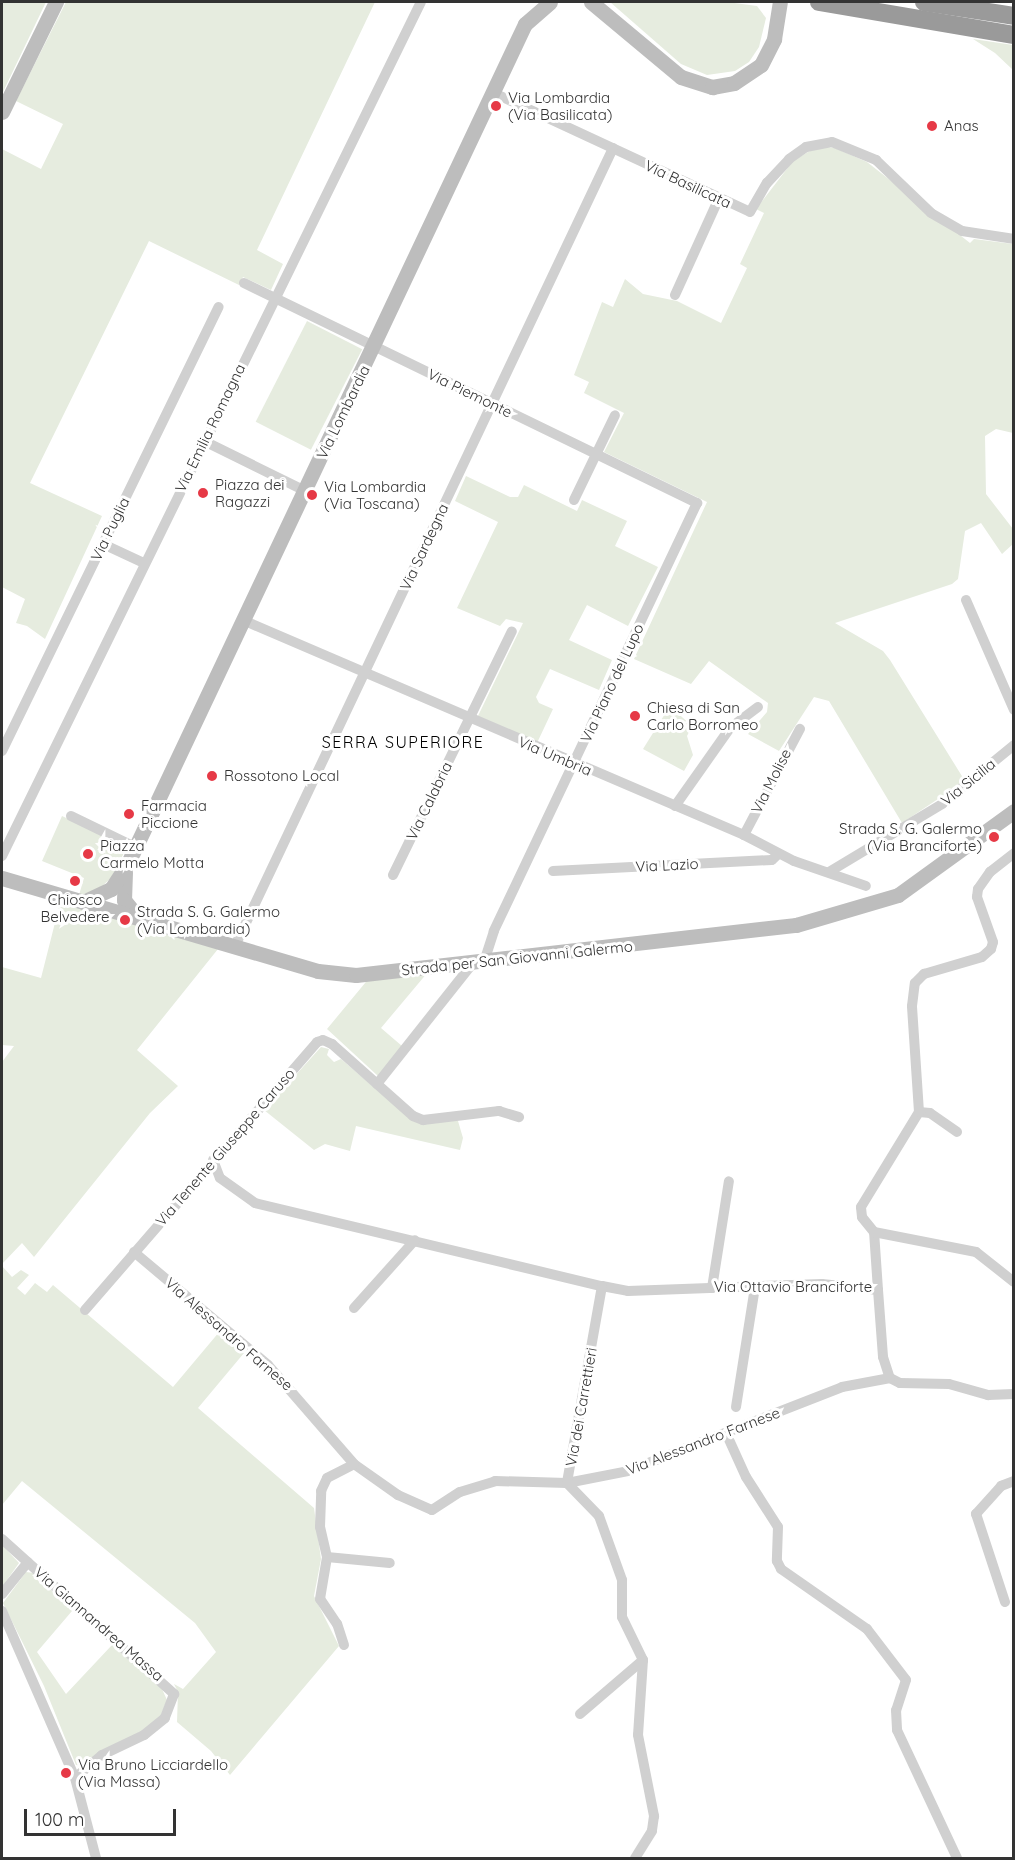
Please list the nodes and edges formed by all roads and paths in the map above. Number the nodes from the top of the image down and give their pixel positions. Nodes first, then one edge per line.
1 (56, 2) edge
2 (421, 2) edge
3 (550, 2) edge
4 (591, 2) edge
5 (780, 2) edge
6 (819, 2) edge
7 (924, 2) edge
8 (1014, 16) edge
9 (1014, 35) edge
10 (494, 93) junction
11 (2, 112) edge
12 (613, 148) junction
13 (719, 198) junction
14 (1014, 239) edge
15 (244, 283) dead end
16 (675, 295) dead end
17 (275, 298) junction
18 (219, 307) dead end
19 (374, 347) junction
20 (492, 404) junction
21 (615, 415) dead end
22 (204, 441) junction
23 (596, 454) junction
24 (305, 491) junction
25 (574, 500) dead end
26 (697, 503) joint
27 (103, 544) junction
28 (144, 563) junction
29 (966, 600) dead end
30 (245, 621) junction
31 (512, 631) dead end
32 (364, 674) junction
33 (758, 707) dead end
34 (1014, 710) edge
35 (468, 719) junction
36 (800, 729) dead end
37 (1014, 745) edge
38 (2, 751) edge
39 (574, 765) junction
40 (675, 806) junction
41 (1014, 811) edge
42 (70, 816) dead end
43 (744, 835) junction
44 (135, 847) junction
45 (778, 854) junction
46 (2, 856) edge
47 (1012, 858) edge
48 (554, 871) dead end
49 (829, 872) junction
50 (393, 875) dead end
51 (2, 878) edge
52 (866, 886) dead end
53 (117, 888) junction
54 (83, 902) junction
55 (109, 909) junction
56 (139, 918) junction
57 (235, 946) junction
58 (479, 962) junction
59 (377, 1084) junction
60 (919, 1112) junction
61 (519, 1117) dead end
62 (957, 1132) dead end
63 (213, 1160) junction
64 (729, 1181) dead end
65 (874, 1232) junction
66 (415, 1240) junction
67 (134, 1252) junction
68 (1014, 1282) edge
69 (602, 1286) junction
70 (755, 1287) junction
71 (712, 1288) junction
72 (878, 1290) junction
73 (354, 1308) dead end
74 (85, 1310) dead end
75 (890, 1378) junction
76 (1014, 1394) edge
77 (736, 1407) dead end
78 (726, 1433) junction
79 (354, 1464) junction
80 (1014, 1480) edge
81 (567, 1483) junction
82 (2, 1539) edge
83 (327, 1557) junction
84 (28, 1562) junction
85 (390, 1563) dead end
86 (2, 1594) edge
87 (1005, 1602) dead end
88 (2, 1611) edge
89 (344, 1645) dead end
90 (642, 1660) junction
91 (579, 1714) dead end
92 (75, 1778) junction
93 (96, 1858) edge
94 (635, 1858) edge
95 (957, 1858) edge

1 - 11 street
2 - 17 street, Via Emilia Romagna
3 - 10 street, Via Lombardia
4 - 5 street
6 - 9 highway
7 - 8 highway
10 - 12 street, Via Basilicata
10 - 19 street, Via Lombardia
12 - 13 street, Via Basilicata
12 - 20 street, Via Sardegna
13 - 14 street, Via Basilicata
13 - 16 street
15 - 17 street, Via Piemonte
17 - 19 street, Via Piemonte
17 - 22 street, Via Emilia Romagna
18 - 27 street, Via Puglia
19 - 20 street, Via Piemonte
19 - 24 street, Via Lombardia
20 - 23 street, Via Piemonte
20 - 32 street, Via Sardegna
21 - 23 street
22 - 24 street
22 - 28 street, Via Emilia Romagna
23 - 25 street
23 - 26 street, Via Piemonte
24 - 30 street, Via Lombardia
26 - 39 street, Via Piano del Lupo
27 - 28 street
27 - 38 street, Via Puglia
28 - 46 street, Via Emilia Romagna
29 - 34 street
30 - 32 street, Via Umbria
30 - 44 street, Via Lombardia
31 - 35 street, Via Calabria
32 - 35 street, Via Umbria
32 - 57 street, Via Sardegna
33 - 40 street
35 - 39 street, Via Umbria
35 - 50 street, Via Calabria
36 - 43 street, Via Molise
37 - 49 street, Via Sicilia
39 - 40 street, Via Umbria
39 - 58 street, Via Piano del Lupo
40 - 43 street, Via Umbria
41 - 58 street, Strada per San Giovanni Galermo
42 - 44 street
43 - 45 street, Via Umbria
44 - 53 street, Via Lombardia
45 - 48 street, Via Lazio
45 - 49 street, Via Umbria
47 - 60 street
49 - 52 street, Via Umbria
51 - 54 street, Strada per San Giovanni Galermo
53 - 54 street
53 - 55 street, Via Lombardia
53 - 56 street
54 - 55 street, Strada per San Giovanni Galermo
55 - 56 street, Strada per San Giovanni Galermo
56 - 57 street, Strada per San Giovanni Galermo
57 - 58 street, Strada per San Giovanni Galermo
58 - 59 street, Via Piano del Lupo
59 - 61 street
59 - 63 street, Via Tenente Giuseppe Caruso
60 - 62 street
60 - 65 street, Via Ottavio Branciforte
63 - 66 street, Via Ottavio Branciforte
63 - 67 street, Via Tenente Giuseppe Caruso
64 - 71 street
65 - 68 street
65 - 72 street, Via Ottavio Branciforte
66 - 69 street, Via Ottavio Branciforte
66 - 73 street
67 - 74 street, Via Tenente Giuseppe Caruso
67 - 79 street, Via Alessandro Farnese
69 - 71 street, Via Ottavio Branciforte
69 - 81 street, Via dei Carrettieri
70 - 71 street, Via Ottavio Branciforte
70 - 72 street, Via Ottavio Branciforte
70 - 77 street
72 - 75 street
75 - 76 street, Via Alessandro Farnese
75 - 78 street, Via Alessandro Farnese
78 - 81 street, Via Alessandro Farnese
78 - 95 street
79 - 81 street, Via Alessandro Farnese
79 - 83 street
80 - 87 street
81 - 90 street, Via dei Carrettieri
82 - 84 street, Via Giannandrea Massa
83 - 85 street
83 - 89 street
84 - 86 street
84 - 92 street, Via Giannandrea Massa
88 - 92 street
90 - 91 street
90 - 94 street, Via dei Carrettieri
92 - 93 street

